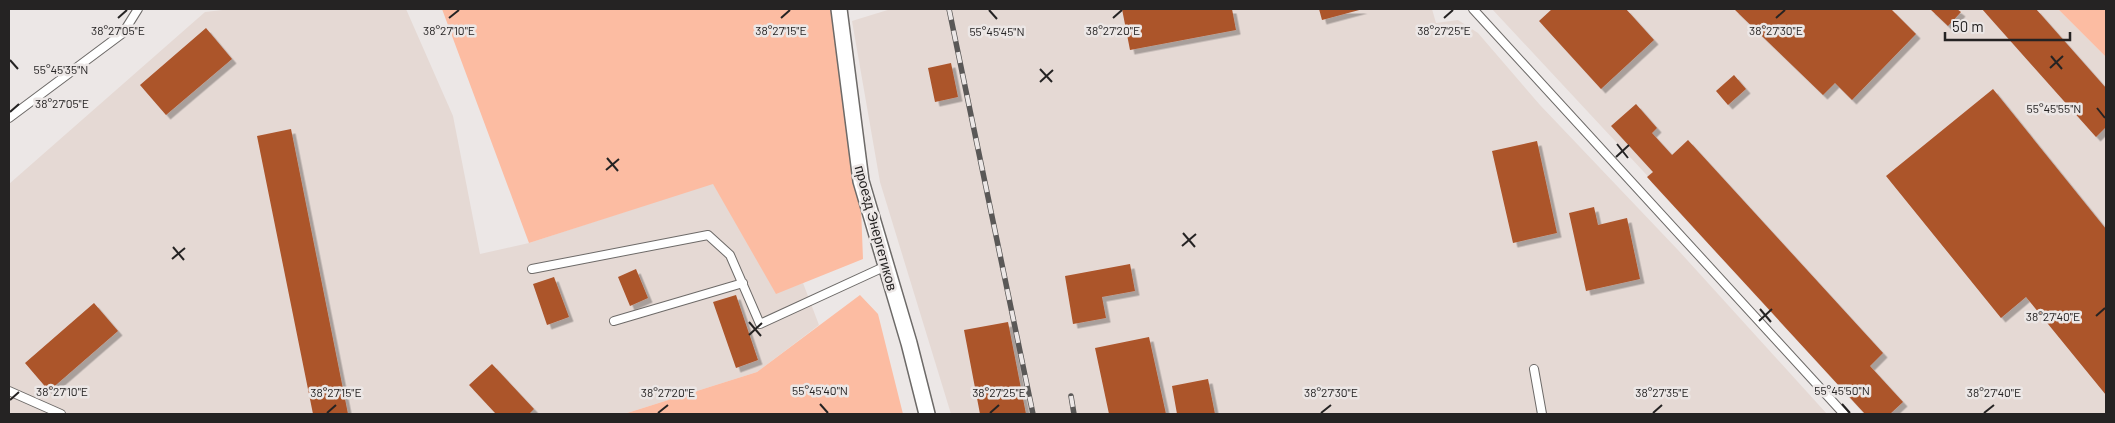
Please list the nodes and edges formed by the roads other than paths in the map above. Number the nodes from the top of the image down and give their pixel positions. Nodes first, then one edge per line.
1 (138, 9) edge
2 (1474, 9) edge
3 (842, 10) edge
4 (9, 118) edge
5 (886, 266) junction
6 (532, 269) dead end
7 (743, 283) junction
8 (614, 321) dead end
9 (1534, 369) dead end
10 (9, 391) edge
11 (61, 414) edge
12 (927, 414) edge
13 (1542, 414) edge
14 (1844, 414) edge

1 - 4 lane
2 - 14 lane
3 - 5 street, проезд Энергетиков
5 - 7 lane
5 - 12 street, проезд Энергетиков
6 - 7 lane
7 - 8 lane
9 - 13 lane
10 - 11 lane

